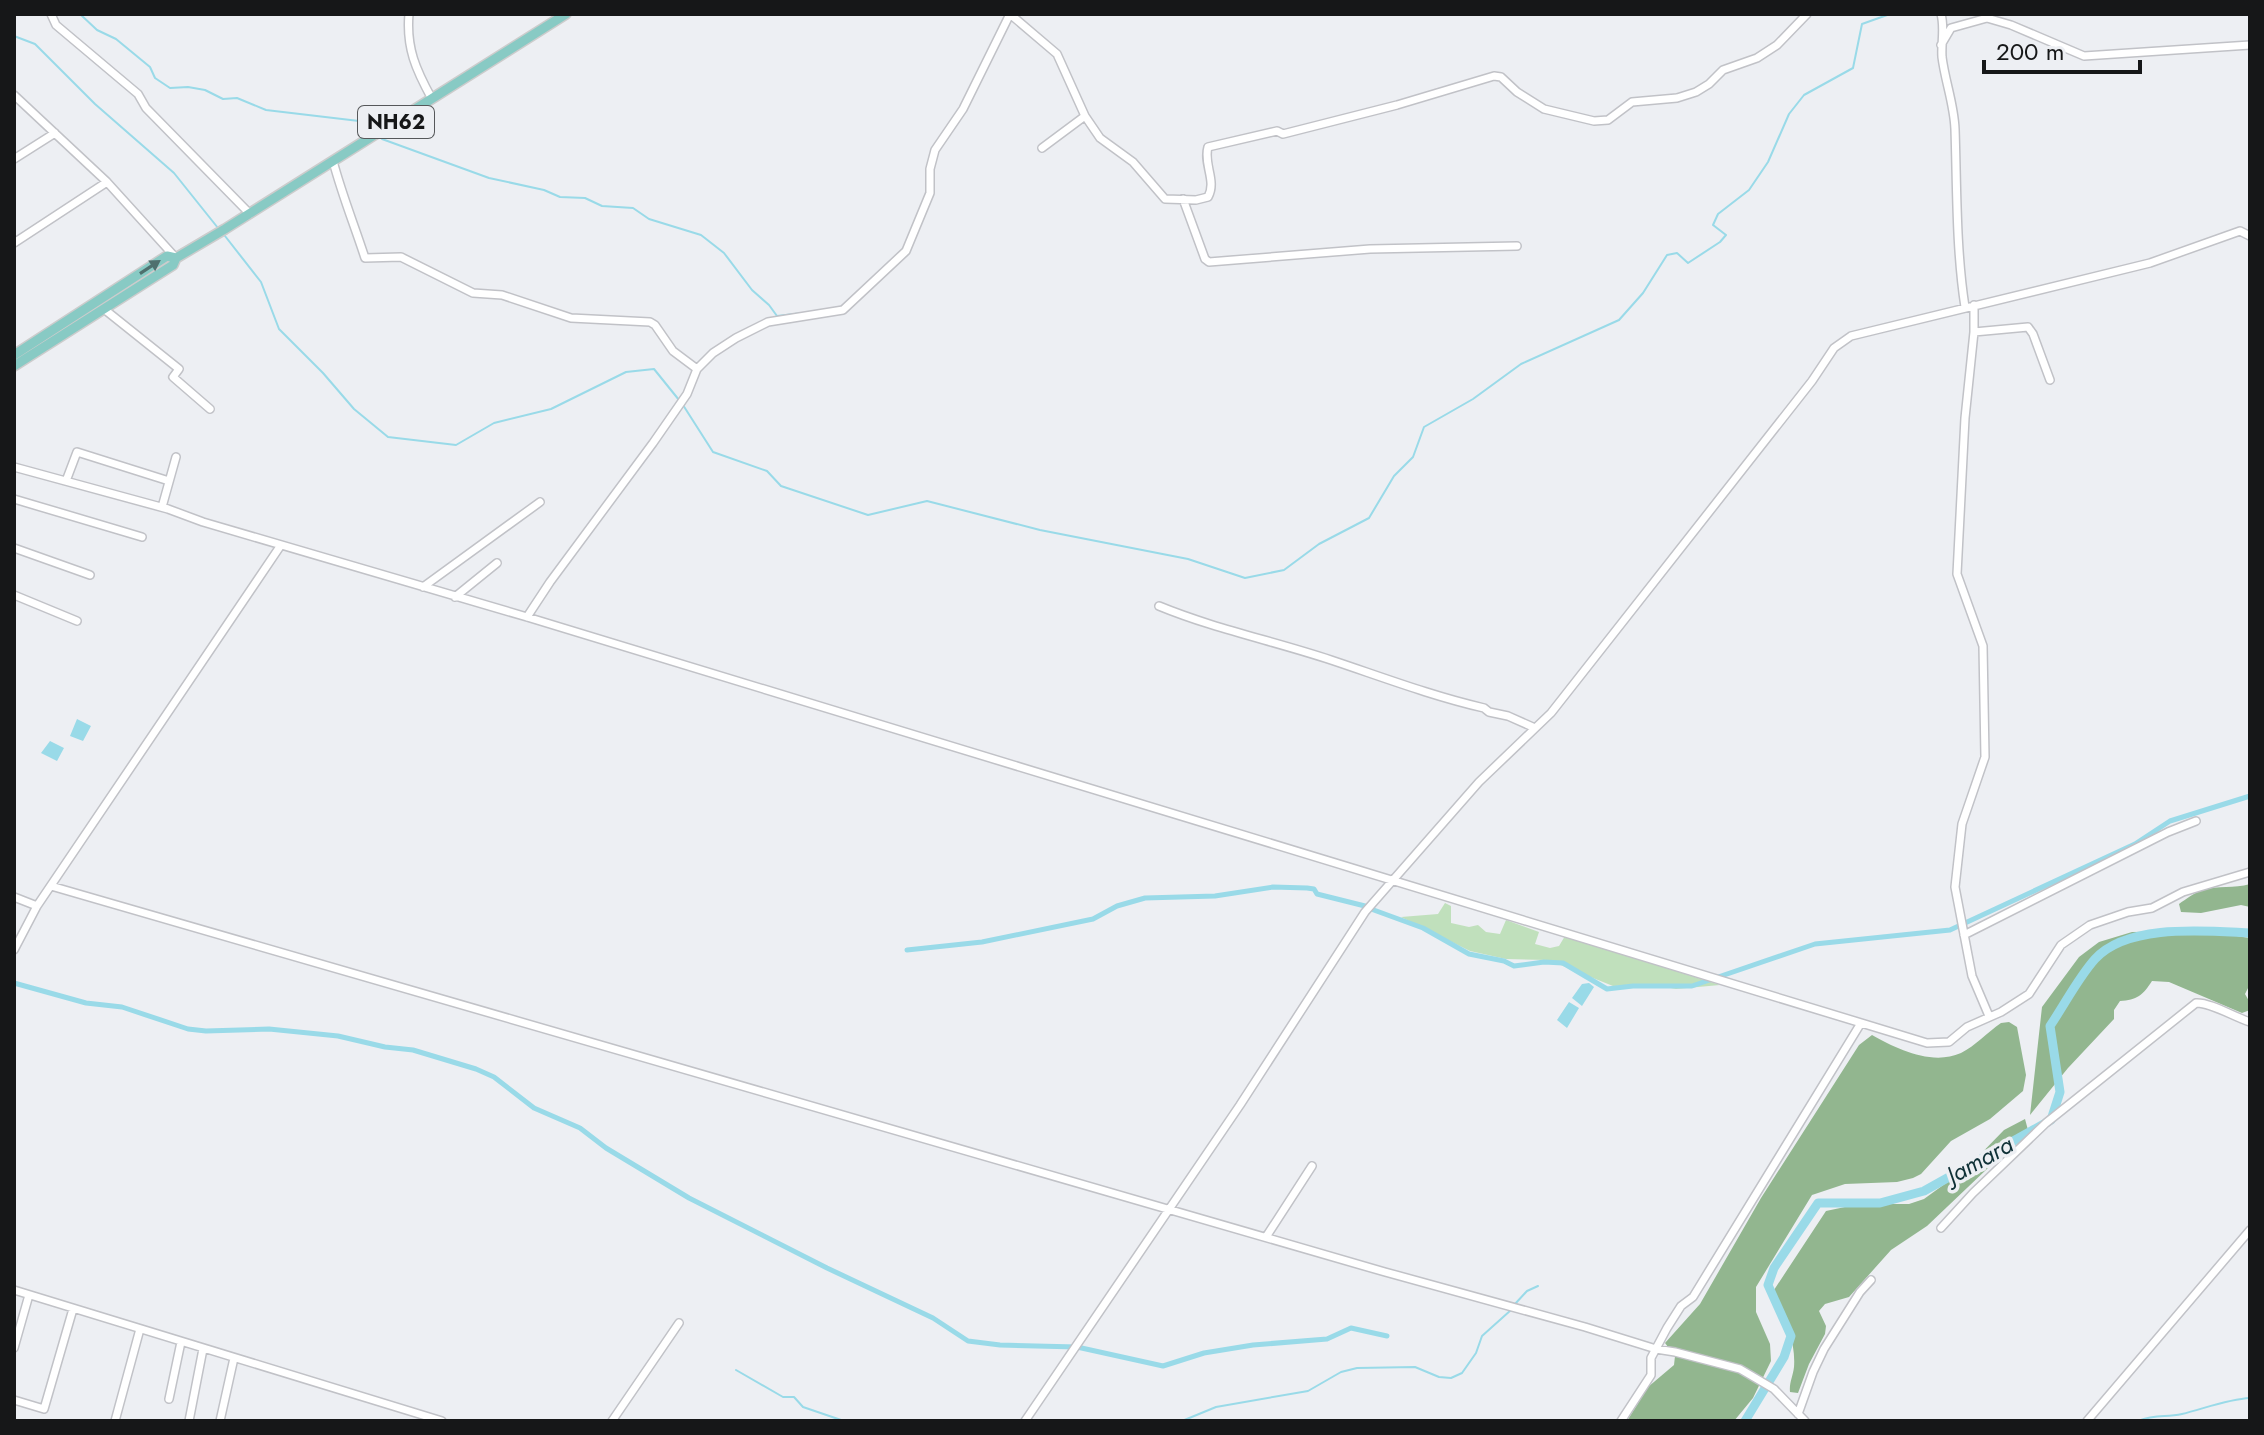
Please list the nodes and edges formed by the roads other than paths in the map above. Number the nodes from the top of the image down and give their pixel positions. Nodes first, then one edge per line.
1 (51, 14) edge
2 (409, 14) edge
3 (566, 14) edge
4 (1010, 14) edge
5 (1807, 14) edge
6 (1941, 14) edge
7 (1941, 45) junction
8 (2250, 45) edge
9 (14, 95) edge
10 (432, 99) junction
11 (1085, 116) junction
12 (55, 133) junction
13 (1042, 148) dead end
14 (14, 159) edge
15 (333, 161) junction
16 (107, 182) junction
17 (1183, 199) junction
18 (250, 214) junction
19 (2250, 236) edge
20 (14, 243) edge
21 (1517, 246) dead end
22 (176, 258) junction
23 (1974, 305) junction
24 (1965, 307) junction
25 (104, 309) junction
26 (1974, 332) junction
27 (14, 355) edge
28 (14, 366) edge
29 (697, 369) junction
30 (2050, 380) dead end
31 (210, 409) dead end
32 (176, 457) dead end
33 (14, 467) edge
34 (66, 481) junction
35 (169, 481) junction
36 (14, 499) edge
37 (540, 502) dead end
38 (162, 507) junction
39 (142, 537) dead end
40 (281, 545) junction
41 (14, 548) edge
42 (497, 563) dead end
43 (90, 575) dead end
44 (423, 587) junction
45 (14, 595) edge
46 (455, 597) junction
47 (1159, 606) dead end
48 (527, 617) junction
49 (77, 621) dead end
50 (1535, 728) junction
51 (2196, 821) dead end
52 (2250, 872) edge
53 (1391, 881) junction
54 (51, 886) junction
55 (14, 897) edge
56 (37, 906) junction
57 (1964, 935) junction
58 (14, 949) edge
59 (1989, 1016) junction
60 (2250, 1022) edge
61 (1861, 1023) junction
62 (1312, 1166) dead end
63 (1168, 1208) junction
64 (1941, 1228) dead end
65 (2250, 1230) edge
66 (1266, 1237) junction
67 (1871, 1280) dead end
68 (14, 1290) edge
69 (29, 1295) junction
70 (73, 1309) junction
71 (679, 1323) dead end
72 (140, 1329) junction
73 (16, 1336) edge
74 (181, 1342) junction
75 (14, 1348) edge
76 (203, 1349) junction
77 (1656, 1349) junction
78 (234, 1358) junction
79 (169, 1399) dead end
80 (14, 1400) edge
81 (1798, 1414) junction
82 (115, 1421) edge
83 (189, 1421) edge
84 (220, 1421) edge
85 (442, 1421) edge
86 (612, 1421) edge
87 (1025, 1421) edge
88 (1621, 1421) edge
89 (1805, 1421) edge
90 (2087, 1421) edge

1 - 18 street
2 - 10 street
3 - 10 main road, NH62
4 - 11 street
4 - 29 street
5 - 17 street
6 - 7 street
7 - 8 street
7 - 24 street
9 - 12 street
10 - 15 main road, NH62
11 - 13 street
11 - 17 street
12 - 14 street
12 - 16 street
15 - 18 main road, NH62
15 - 29 street
16 - 20 street
16 - 22 street
17 - 21 street
18 - 22 main road, NH62
19 - 23 street
22 - 25 main road, NH62
27 -> 22 main road, NH62
23 - 24 street
23 - 26 street
24 - 50 street
25 - 28 main road, NH62
25 - 31 street
26 - 30 street
26 - 57 street
29 - 48 street
32 - 35 street
33 - 34 street
34 - 35 street
34 - 38 street
35 - 38 street
36 - 39 street
37 - 44 street
38 - 40 street
40 - 44 street
40 - 54 street
41 - 43 street
42 - 46 street
44 - 46 street
45 - 49 street
46 - 48 street
47 - 50 street
48 - 53 street
50 - 53 street
51 - 57 street
52 - 59 street
53 - 61 street
53 - 63 street
54 - 56 street
54 - 63 street
55 - 56 street
56 - 58 street
57 - 59 street
59 - 61 street
60 - 64 street
61 - 77 street
62 - 66 street
63 - 66 street
63 - 87 street
65 - 90 street
66 - 77 street
67 - 81 street
68 - 69 street
69 - 70 street
69 - 73 street
70 - 72 street
70 - 80 street
71 - 86 street
72 - 74 street
72 - 82 street
73 - 75 street
74 - 76 street
74 - 79 street
76 - 78 street
76 - 83 street
77 - 81 street
77 - 88 street
78 - 84 street
78 - 85 street
81 - 89 street

